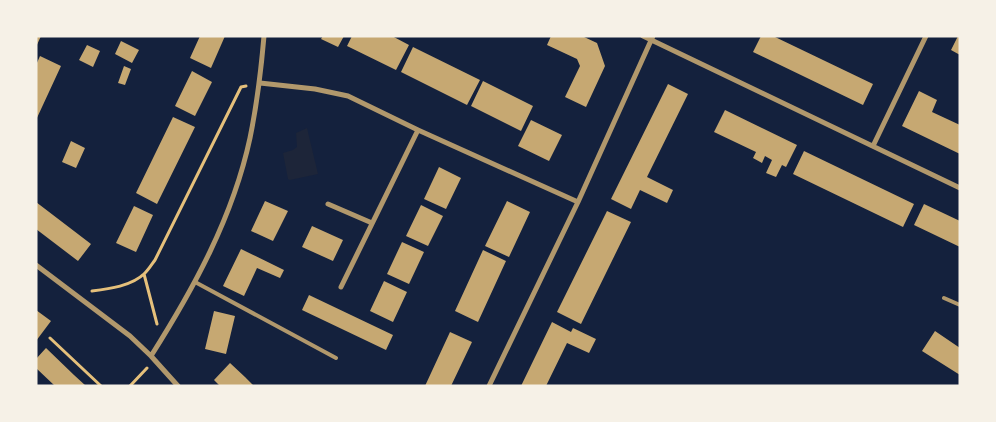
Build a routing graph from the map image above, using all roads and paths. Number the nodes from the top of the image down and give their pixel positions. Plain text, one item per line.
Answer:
1 (264, 36) edge
2 (644, 36) edge
3 (926, 36) edge
4 (652, 38) edge
5 (260, 83) junction
6 (418, 130) junction
7 (873, 146) junction
8 (960, 188) edge
9 (578, 202) junction
10 (328, 204) dead end
11 (372, 223) junction
12 (36, 265) edge
13 (144, 274) junction
14 (195, 282) junction
15 (341, 287) dead end
16 (74, 293) junction
17 (944, 298) dead end
18 (960, 306) edge
19 (164, 334) junction
20 (50, 338) dead end
21 (153, 358) junction
22 (336, 358) dead end
23 (101, 386) edge
24 (130, 386) edge
25 (178, 386) edge
26 (490, 386) edge

1 - 5 street
2 - 4 street
3 - 7 street
4 - 7 street
4 - 9 street
5 - 6 street
5 - 13 path
5 - 14 street
6 - 9 street
6 - 11 street
7 - 8 street
9 - 26 street
10 - 11 street
11 - 15 street
12 - 16 street
13 - 16 path
13 - 19 path
14 - 19 street
14 - 22 lane
16 - 21 street
17 - 18 lane
19 - 21 street
20 - 23 path
21 - 24 path
21 - 25 street

